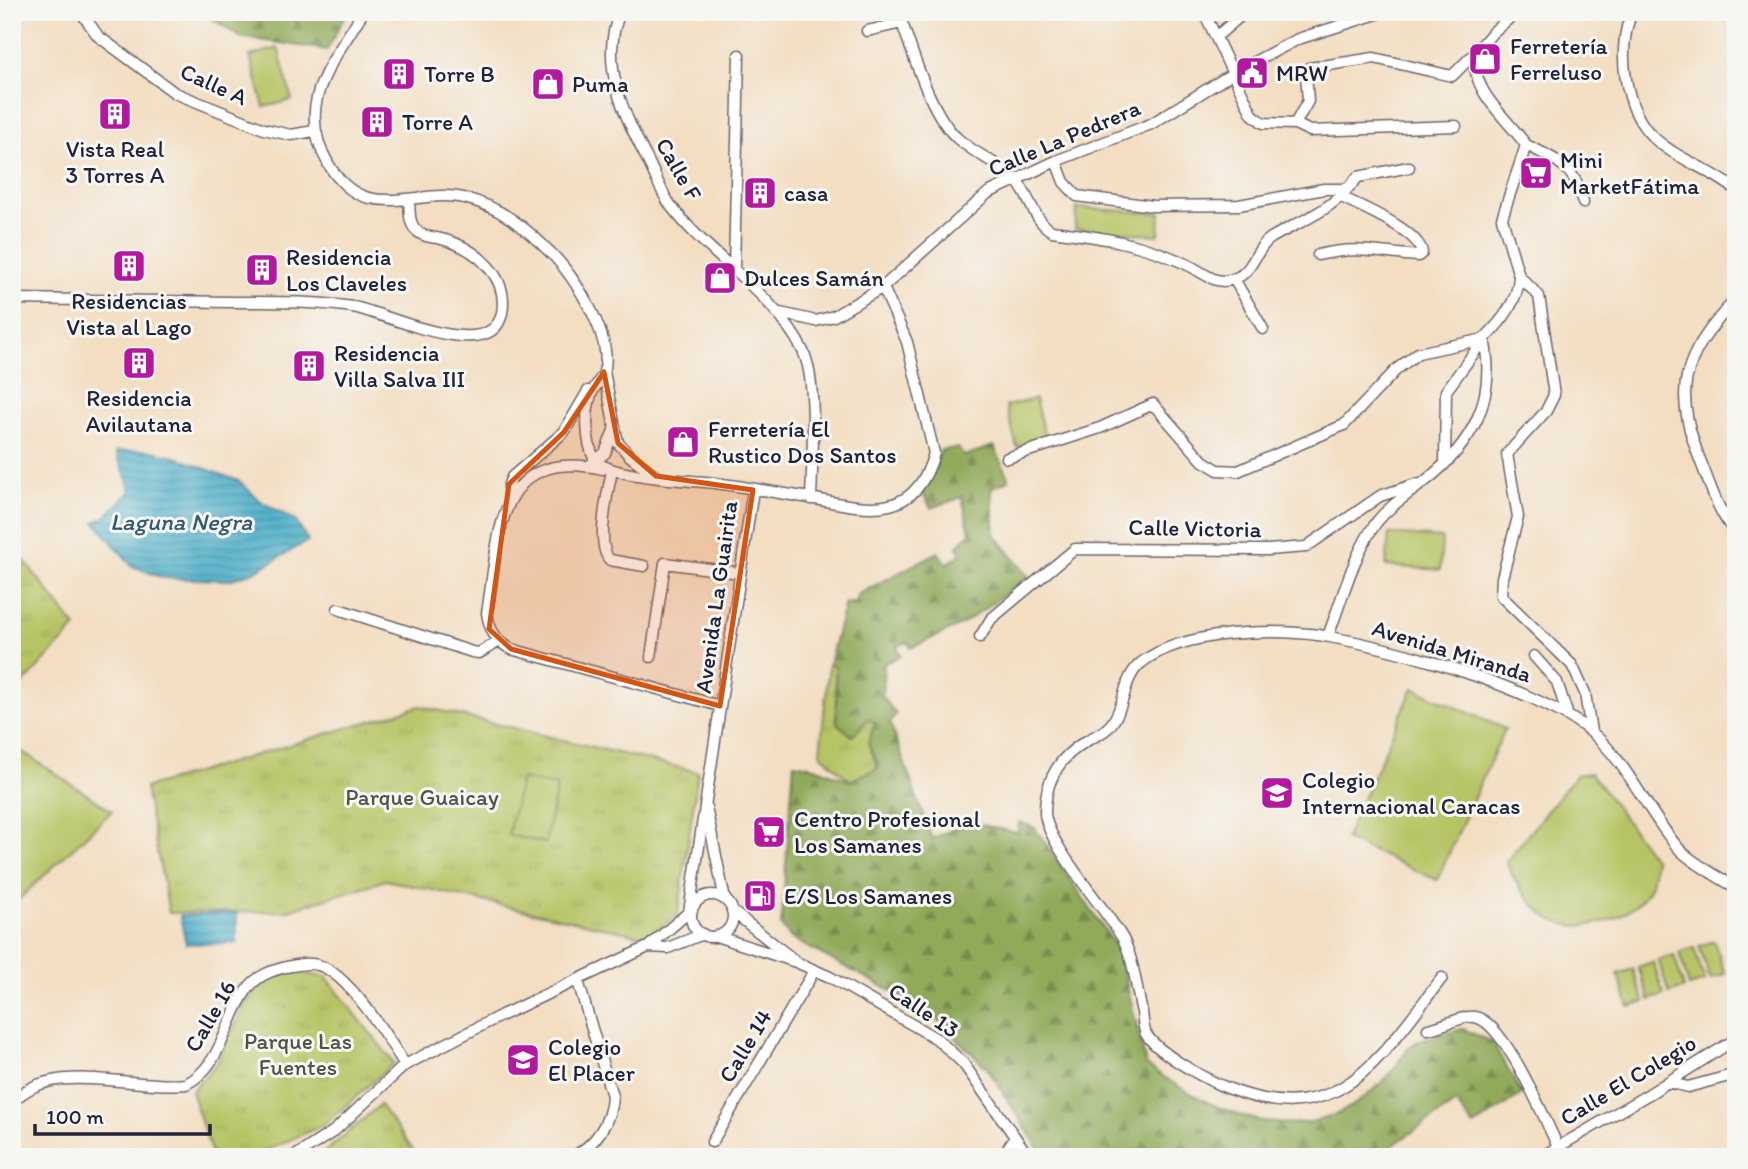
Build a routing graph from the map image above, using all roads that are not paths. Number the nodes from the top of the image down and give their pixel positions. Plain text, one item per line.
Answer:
1 (81, 12) edge
2 (363, 12) edge
3 (620, 12) edge
4 (1204, 12) edge
5 (1245, 12) edge
6 (1383, 12) edge
7 (1517, 12) edge
8 (1632, 12) edge
9 (1352, 17) edge
10 (867, 31) dead end
11 (1217, 36) junction
12 (1474, 54) junction
13 (739, 55) dead end
14 (1235, 72) junction
15 (1295, 124) junction
16 (1456, 126) dead end
17 (314, 131) junction
18 (1526, 145) junction
19 (1056, 161) junction
20 (1409, 167) dead end
21 (1015, 178) junction
22 (1736, 190) edge
23 (1344, 193) junction
24 (409, 200) junction
25 (1583, 203) dead end
26 (1318, 255) dead end
27 (734, 270) junction
28 (1519, 275) junction
29 (1234, 279) junction
30 (883, 287) junction
31 (12, 299) edge
32 (1736, 299) edge
33 (780, 313) junction
34 (1263, 329) dead end
35 (1484, 339) junction
36 (604, 372) junction
37 (614, 428) junction
38 (1007, 458) dead end
39 (1445, 463) junction
40 (591, 464) junction
41 (611, 470) junction
42 (656, 476) junction
43 (1426, 481) junction
44 (753, 490) junction
45 (811, 499) junction
46 (509, 503) junction
47 (1736, 533) edge
48 (644, 566) dead end
49 (740, 573) junction
50 (338, 609) dead end
51 (1328, 636) junction
52 (980, 637) dead end
53 (498, 642) junction
54 (1534, 656) dead end
55 (651, 657) dead end
56 (720, 706) junction
57 (1568, 716) junction
58 (1591, 732) junction
59 (706, 807) junction
60 (1736, 888) edge
61 (725, 900) junction
62 (732, 911) junction
63 (689, 912) junction
64 (703, 934) junction
65 (716, 936) junction
66 (648, 947) junction
67 (796, 962) junction
68 (814, 971) junction
69 (1443, 978) dead end
70 (578, 981) junction
71 (1428, 1029) dead end
72 (1736, 1039) edge
73 (405, 1065) junction
74 (1736, 1074) edge
75 (1667, 1082) junction
76 (12, 1103) edge
77 (1015, 1137) junction
78 (712, 1142) dead end
79 (1558, 1147) junction
80 (294, 1157) edge
81 (573, 1157) edge
82 (1009, 1157) edge
83 (1029, 1157) edge
84 (1541, 1157) edge

1 - 17 street, Calle A
2 - 17 street
3 - 27 street, Calle F
4 - 11 street
5 - 11 street
6 - 9 street, Calle La Pedrera
7 - 12 street
8 - 22 street
9 - 14 street, Calle La Pedrera
10 - 21 street
11 - 14 street
12 - 15 street
12 - 18 street
13 - 27 street
14 - 15 street
14 - 19 street, Calle La Pedrera
15 - 16 street
17 - 24 street
18 - 25 street
18 - 28 street
19 - 21 street, Calle La Pedrera
19 - 23 street
20 - 23 street
21 - 29 street
21 - 30 street, Calle La Pedrera
23 - 26 street
23 - 29 street
24 - 31 street
24 - 36 street
27 - 33 street, Calle F
28 - 35 street
28 - 58 street
29 - 34 street
30 - 33 street, Calle La Pedrera
30 - 45 street
32 - 47 street
33 - 45 street
35 - 38 street
35 - 39 street
35 - 39 street
36 - 37 street
36 - 40 street
36 - 46 street
37 - 40 street
37 - 42 street
39 - 43 street
40 - 41 street, Avenida La Guairita
40 - 46 street
41 - 42 street, Avenida La Guairita
41 - 48 street
42 - 44 street, Avenida La Guairita
43 - 51 street
43 - 52 street, Calle Victoria
44 - 45 street
44 - 49 street, Avenida La Guairita
46 - 53 street
49 - 55 street
49 - 56 street, Avenida La Guairita
50 - 53 street
51 - 57 street, Avenida Miranda
51 - 69 street, Avenida Miranda
53 - 56 street
54 - 57 street
56 - 59 street, Avenida La Guairita
57 - 58 street, Avenida Miranda
58 - 60 street, Avenida Miranda
59 - 61 street, Avenida La Guairita
59 - 63 street, Avenida La Guairita
61 - 62 street, Avenida La Guairita
61 - 63 street
62 - 65 street
62 - 67 street, Calle 13
63 - 64 street
63 - 66 street
64 - 65 street
64 - 66 street
65 - 67 street, Calle 13
66 - 70 street
67 - 68 street, Calle 13
68 - 77 street, Calle 13
68 - 78 street, Calle 14
70 - 73 street
70 - 81 street
71 - 79 street
72 - 75 street, Calle El Colegio
73 - 76 street, Calle 16
73 - 80 street
74 - 75 street
75 - 79 street, Calle El Colegio
77 - 82 street
77 - 83 street, Calle 13
79 - 84 street, Calle El Colegio

